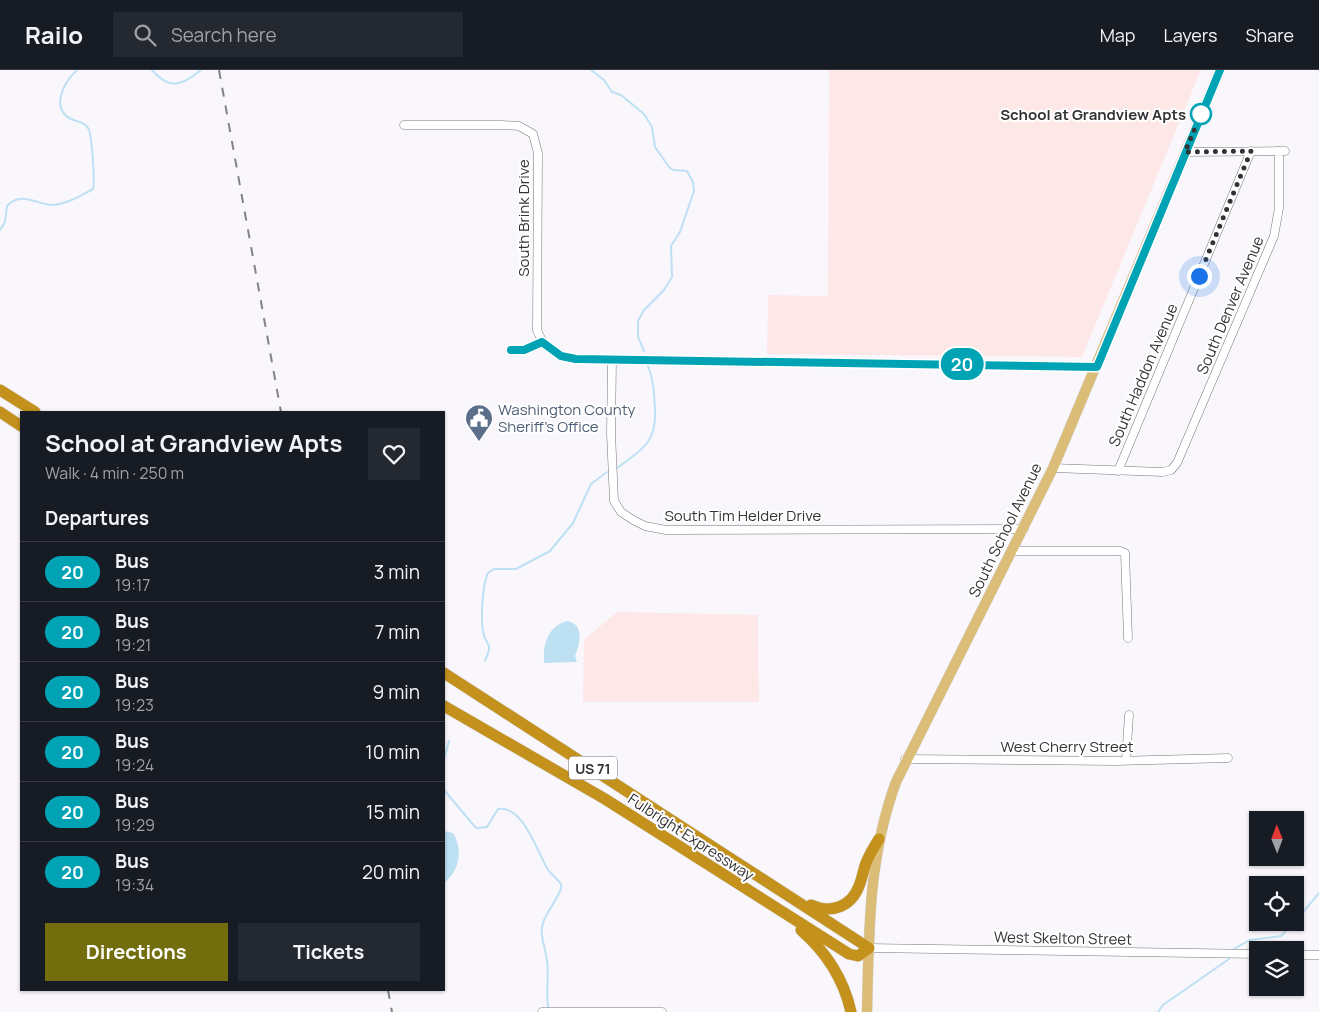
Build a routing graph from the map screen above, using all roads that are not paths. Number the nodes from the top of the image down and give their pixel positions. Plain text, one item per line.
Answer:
1 (1220, 70) edge
2 (404, 125) dead end
3 (1251, 151) junction
4 (1185, 152) junction
5 (612, 359) junction
6 (1097, 367) junction
7 (0, 390) edge
8 (33, 411) edge
9 (0, 412) edge
10 (20, 425) edge
11 (1053, 468) junction
12 (1118, 471) junction
13 (1024, 529) junction
14 (1013, 551) junction
15 (1128, 638) dead end
16 (445, 674) edge
17 (445, 707) edge
18 (1129, 714) dead end
19 (1228, 758) dead end
20 (905, 759) junction
21 (1126, 760) junction
22 (879, 839) junction
23 (742, 864) junction
24 (775, 908) junction
25 (869, 948) junction
26 (1249, 954) edge
27 (1304, 955) edge
28 (1319, 955) edge
29 (542, 1012) edge
30 (662, 1012) edge
31 (851, 1012) edge
32 (867, 1012) edge

1 - 4 main road, South School Avenue
2 - 5 street, South Brink Drive
3 - 4 street
3 - 12 street, South Haddon Avenue
3 - 12 street, South Denver Avenue
4 - 6 main road, South School Avenue
5 - 6 street
5 - 13 street, South Tim Helder Drive
6 - 11 main road, South School Avenue
7 - 8 highway
9 - 10 highway
11 - 12 street
11 - 13 main road, South School Avenue
13 - 14 main road, South School Avenue
14 - 15 street
14 - 20 main road, South School Avenue
16 - 23 highway, Fulbright Expressway / US 71
17 - 24 highway, Fulbright Expressway / US 71
18 - 21 street
19 - 21 street, West Cherry Street
20 - 21 street, West Cherry Street
20 - 22 main road, South School Avenue
22 - 23 highway
22 - 25 main road, South School Avenue
23 - 25 highway, US 71
24 - 25 highway, Fulbright Expressway
24 - 31 highway
25 - 26 street, West Skelton Street
25 - 32 main road, South School Avenue
27 - 28 street
29 - 30 street

